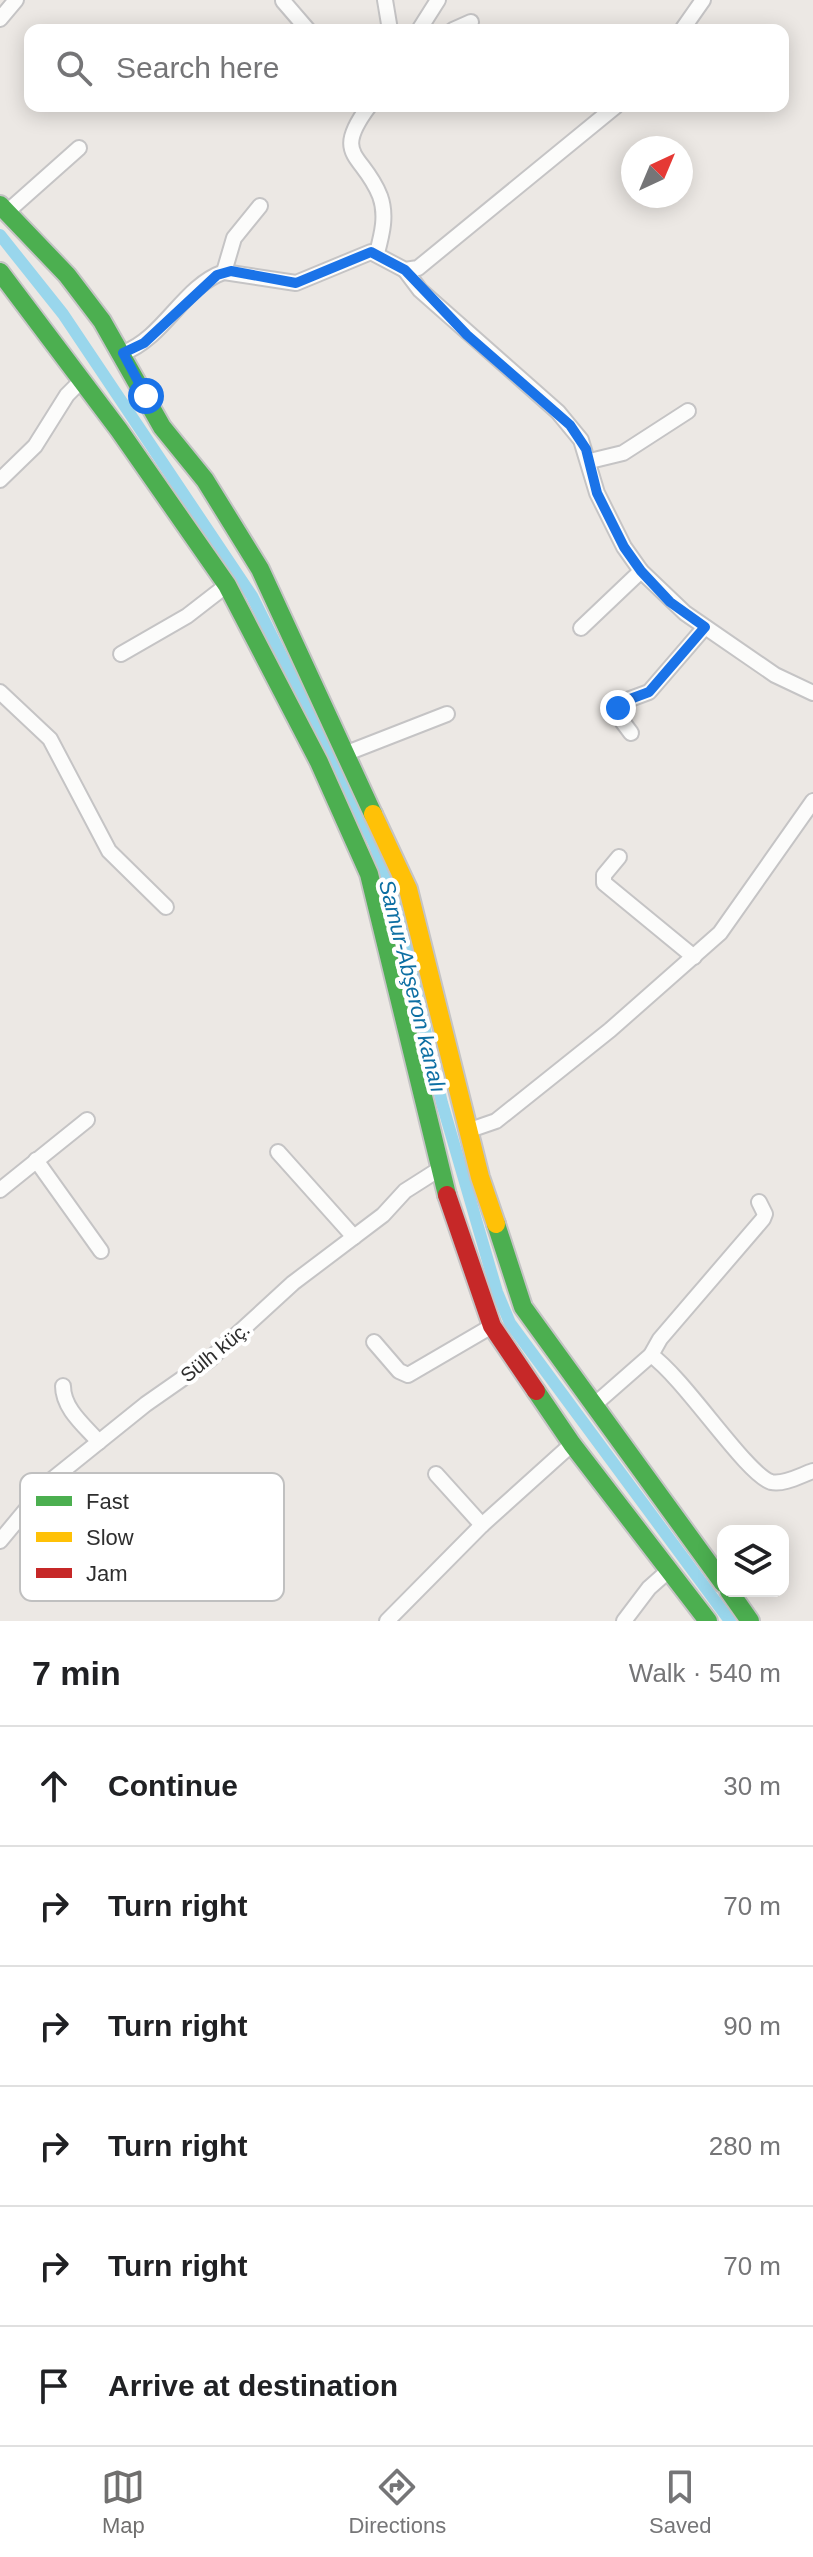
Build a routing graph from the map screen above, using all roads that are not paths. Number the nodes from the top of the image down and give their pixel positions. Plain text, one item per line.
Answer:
1 (16, 0) edge
2 (385, 0) edge
3 (438, 0) edge
4 (703, 0) edge
5 (283, 1) edge
6 (0, 19) edge
7 (471, 22) dead end
8 (303, 24) edge
9 (389, 24) edge
10 (423, 24) edge
11 (466, 24) edge
12 (686, 24) edge
13 (364, 112) edge
14 (609, 112) edge
15 (79, 148) dead end
16 (260, 206) dead end
17 (3, 208) edge
18 (377, 253) junction
19 (405, 270) junction
20 (0, 272) edge
21 (224, 272) junction
22 (123, 353) junction
23 (82, 380) junction
24 (688, 411) dead end
25 (590, 461) junction
26 (0, 480) edge
27 (641, 571) junction
28 (227, 585) junction
29 (705, 627) junction
30 (581, 628) dead end
31 (121, 654) dead end
32 (0, 692) edge
33 (813, 693) edge
34 (447, 714) dead end
35 (631, 733) dead end
36 (347, 753) junction
37 (813, 801) edge
38 (619, 857) dead end
39 (166, 907) dead end
40 (694, 957) junction
41 (87, 1120) dead end
42 (467, 1131) junction
43 (278, 1152) dead end
44 (36, 1160) junction
45 (438, 1170) junction
46 (0, 1190) edge
47 (759, 1202) dead end
48 (354, 1237) junction
49 (101, 1251) dead end
50 (492, 1326) junction
51 (374, 1342) dead end
52 (651, 1355) junction
53 (63, 1386) dead end
54 (594, 1405) junction
55 (99, 1442) junction
56 (572, 1444) junction
57 (813, 1471) edge
58 (60, 1473) edge
59 (436, 1474) dead end
60 (20, 1517) edge
61 (482, 1525) junction
62 (0, 1541) edge
63 (667, 1572) junction
64 (717, 1575) edge
65 (733, 1597) edge
66 (387, 1621) edge
67 (624, 1621) edge
68 (708, 1621) edge
69 (750, 1621) edge

1 - 6 street
2 - 9 street
3 - 10 street
4 - 12 street
5 - 8 street
7 - 11 street
13 - 18 street
14 - 19 street
15 - 17 street
16 - 21 street
17 - 22 street
18 - 19 street
18 - 21 street
19 - 25 street
20 - 23 street
21 - 22 street
22 - 36 street
23 - 26 street
23 - 28 street
24 - 25 street
25 - 27 street
27 - 29 street
27 - 30 street
28 - 31 street
28 - 45 street
29 - 33 street
29 - 35 street
32 - 39 street
34 - 36 street
36 - 42 street
37 - 40 street
38 - 40 street
40 - 42 street
41 - 44 street
42 - 54 street
43 - 48 street
44 - 46 street
44 - 49 street
45 - 48 street, Sülh küç.
45 - 50 street
47 - 52 street
48 - 55 street, Sülh küç.
50 - 51 street
50 - 56 street
52 - 54 street
52 - 57 street
53 - 55 street
54 - 64 street
55 - 58 street, Sülh küç.
56 - 61 street
56 - 63 street
59 - 61 street
60 - 62 street, Sülh küç.
61 - 66 street
63 - 67 street
63 - 68 street
65 - 69 street

